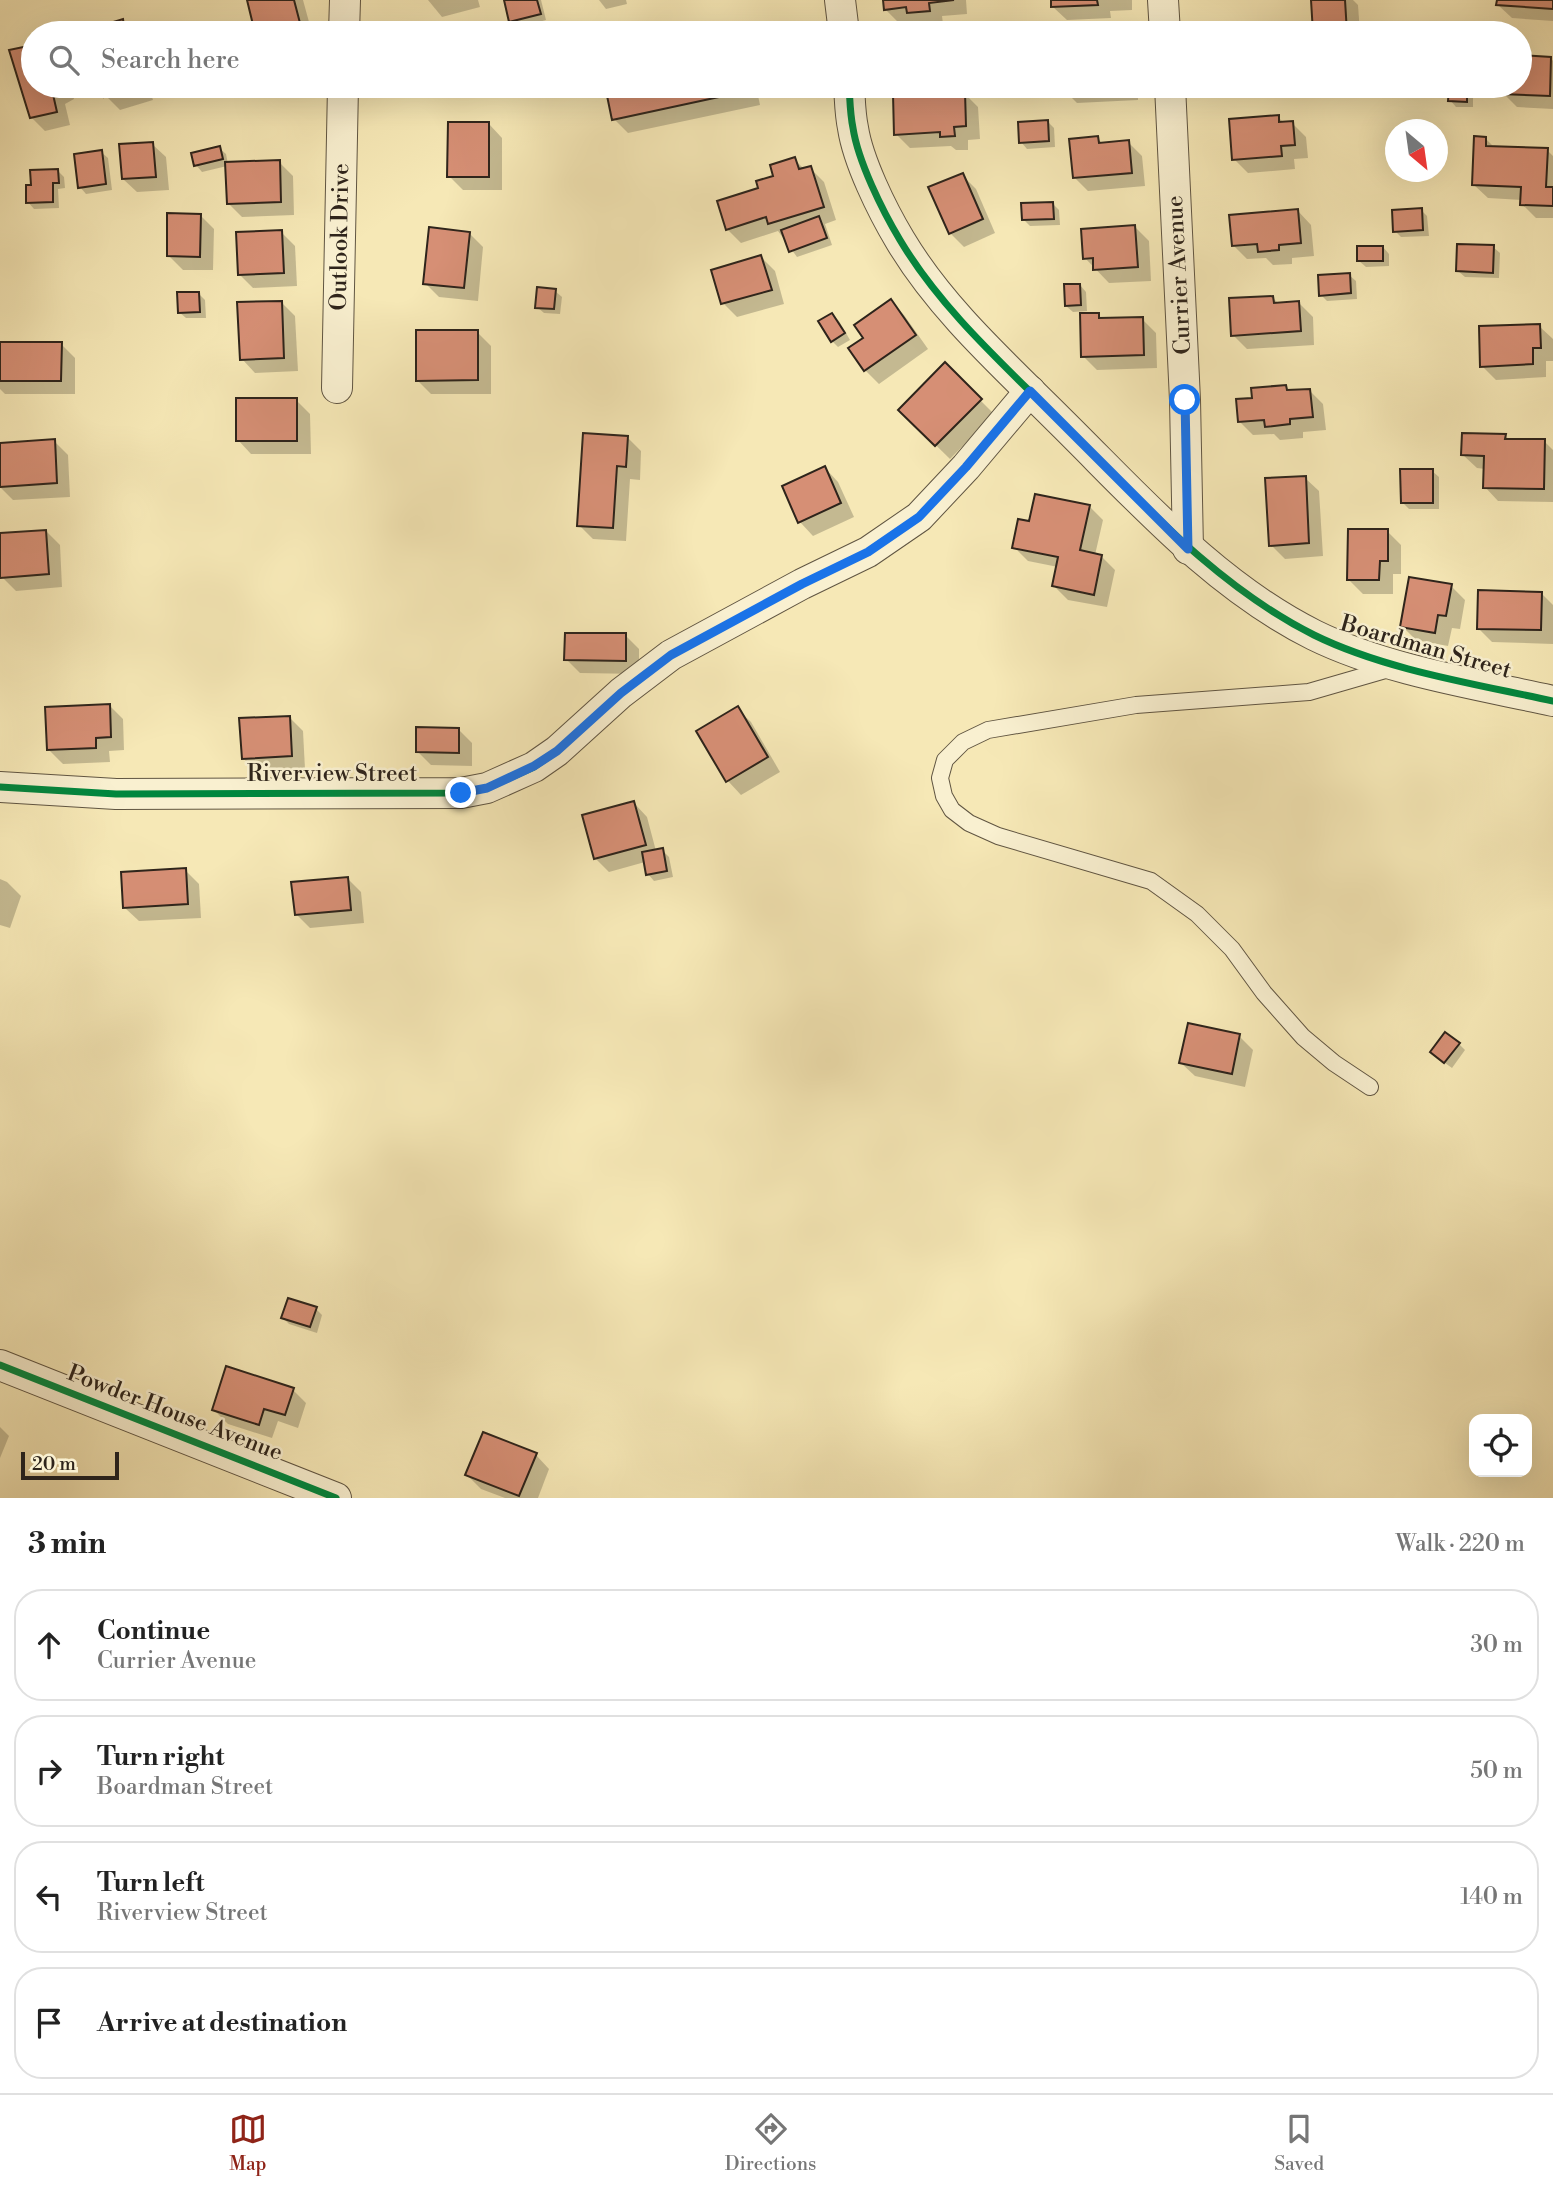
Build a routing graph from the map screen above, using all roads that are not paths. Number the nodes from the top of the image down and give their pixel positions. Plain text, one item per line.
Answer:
1 (345, 0) edge
2 (840, 0) edge
3 (1163, 0) edge
4 (344, 21) edge
5 (843, 21) edge
6 (1165, 21) edge
7 (343, 98) edge
8 (850, 98) edge
9 (1171, 98) edge
10 (337, 388) dead end
11 (1030, 391) junction
12 (1188, 549) junction
13 (1401, 665) junction
14 (1553, 701) edge
15 (0, 787) edge
16 (1370, 1087) dead end
17 (0, 1365) edge
18 (336, 1498) edge

1 - 4 street
2 - 5 street
3 - 6 street
7 - 10 street, Outlook Drive
8 - 11 street, Boardman Street
9 - 12 street, Currier Avenue
11 - 12 street, Boardman Street
11 - 15 street, Riverview Street
12 - 13 street, Boardman Street
13 - 14 street, Boardman Street
13 - 16 lane
17 - 18 street, Powder House Avenue

